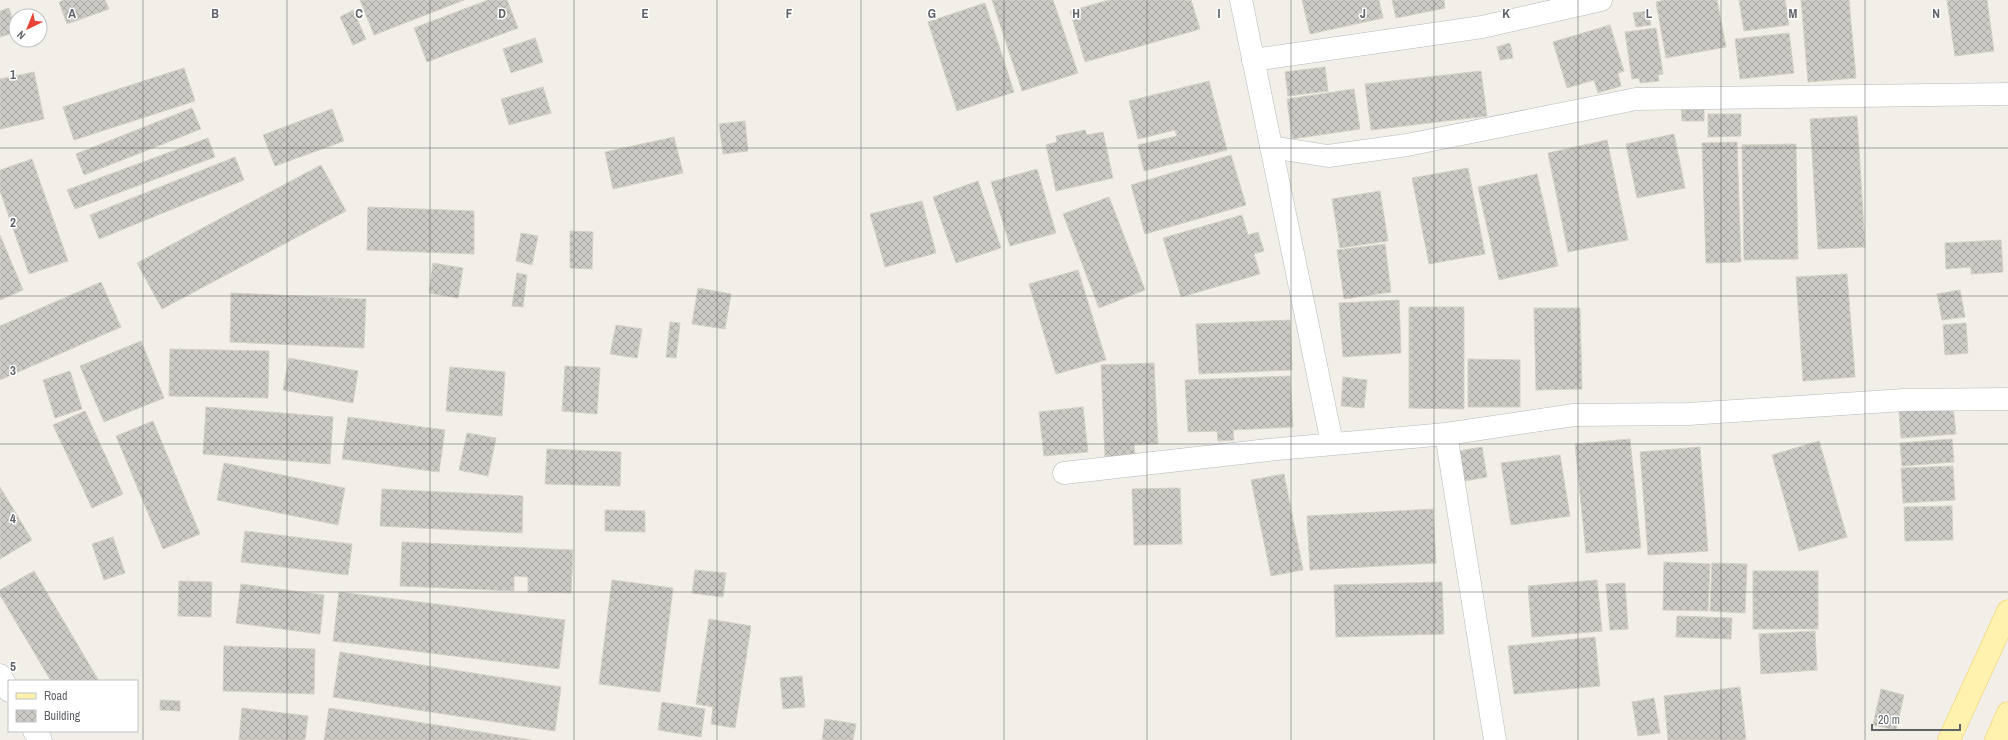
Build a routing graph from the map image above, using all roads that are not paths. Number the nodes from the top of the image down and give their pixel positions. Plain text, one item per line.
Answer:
1 (1241, 0) edge
2 (1601, 0) edge
3 (1253, 60) junction
4 (2008, 94) edge
5 (1271, 147) junction
6 (2008, 399) edge
7 (1446, 434) junction
8 (1332, 443) junction
9 (1064, 474) dead end
10 (2008, 611) edge
11 (0, 675) edge
12 (8, 689) edge
13 (2008, 713) edge
14 (35, 732) edge
15 (41, 740) edge
16 (1495, 740) edge
17 (1949, 740) edge
18 (1996, 740) edge

1 - 3 street
2 - 3 street
3 - 5 street
4 - 5 street
5 - 8 street
6 - 7 street
7 - 8 street
7 - 16 street
8 - 9 street
10 - 17 main road
11 - 12 street
13 - 18 main road
14 - 15 street

